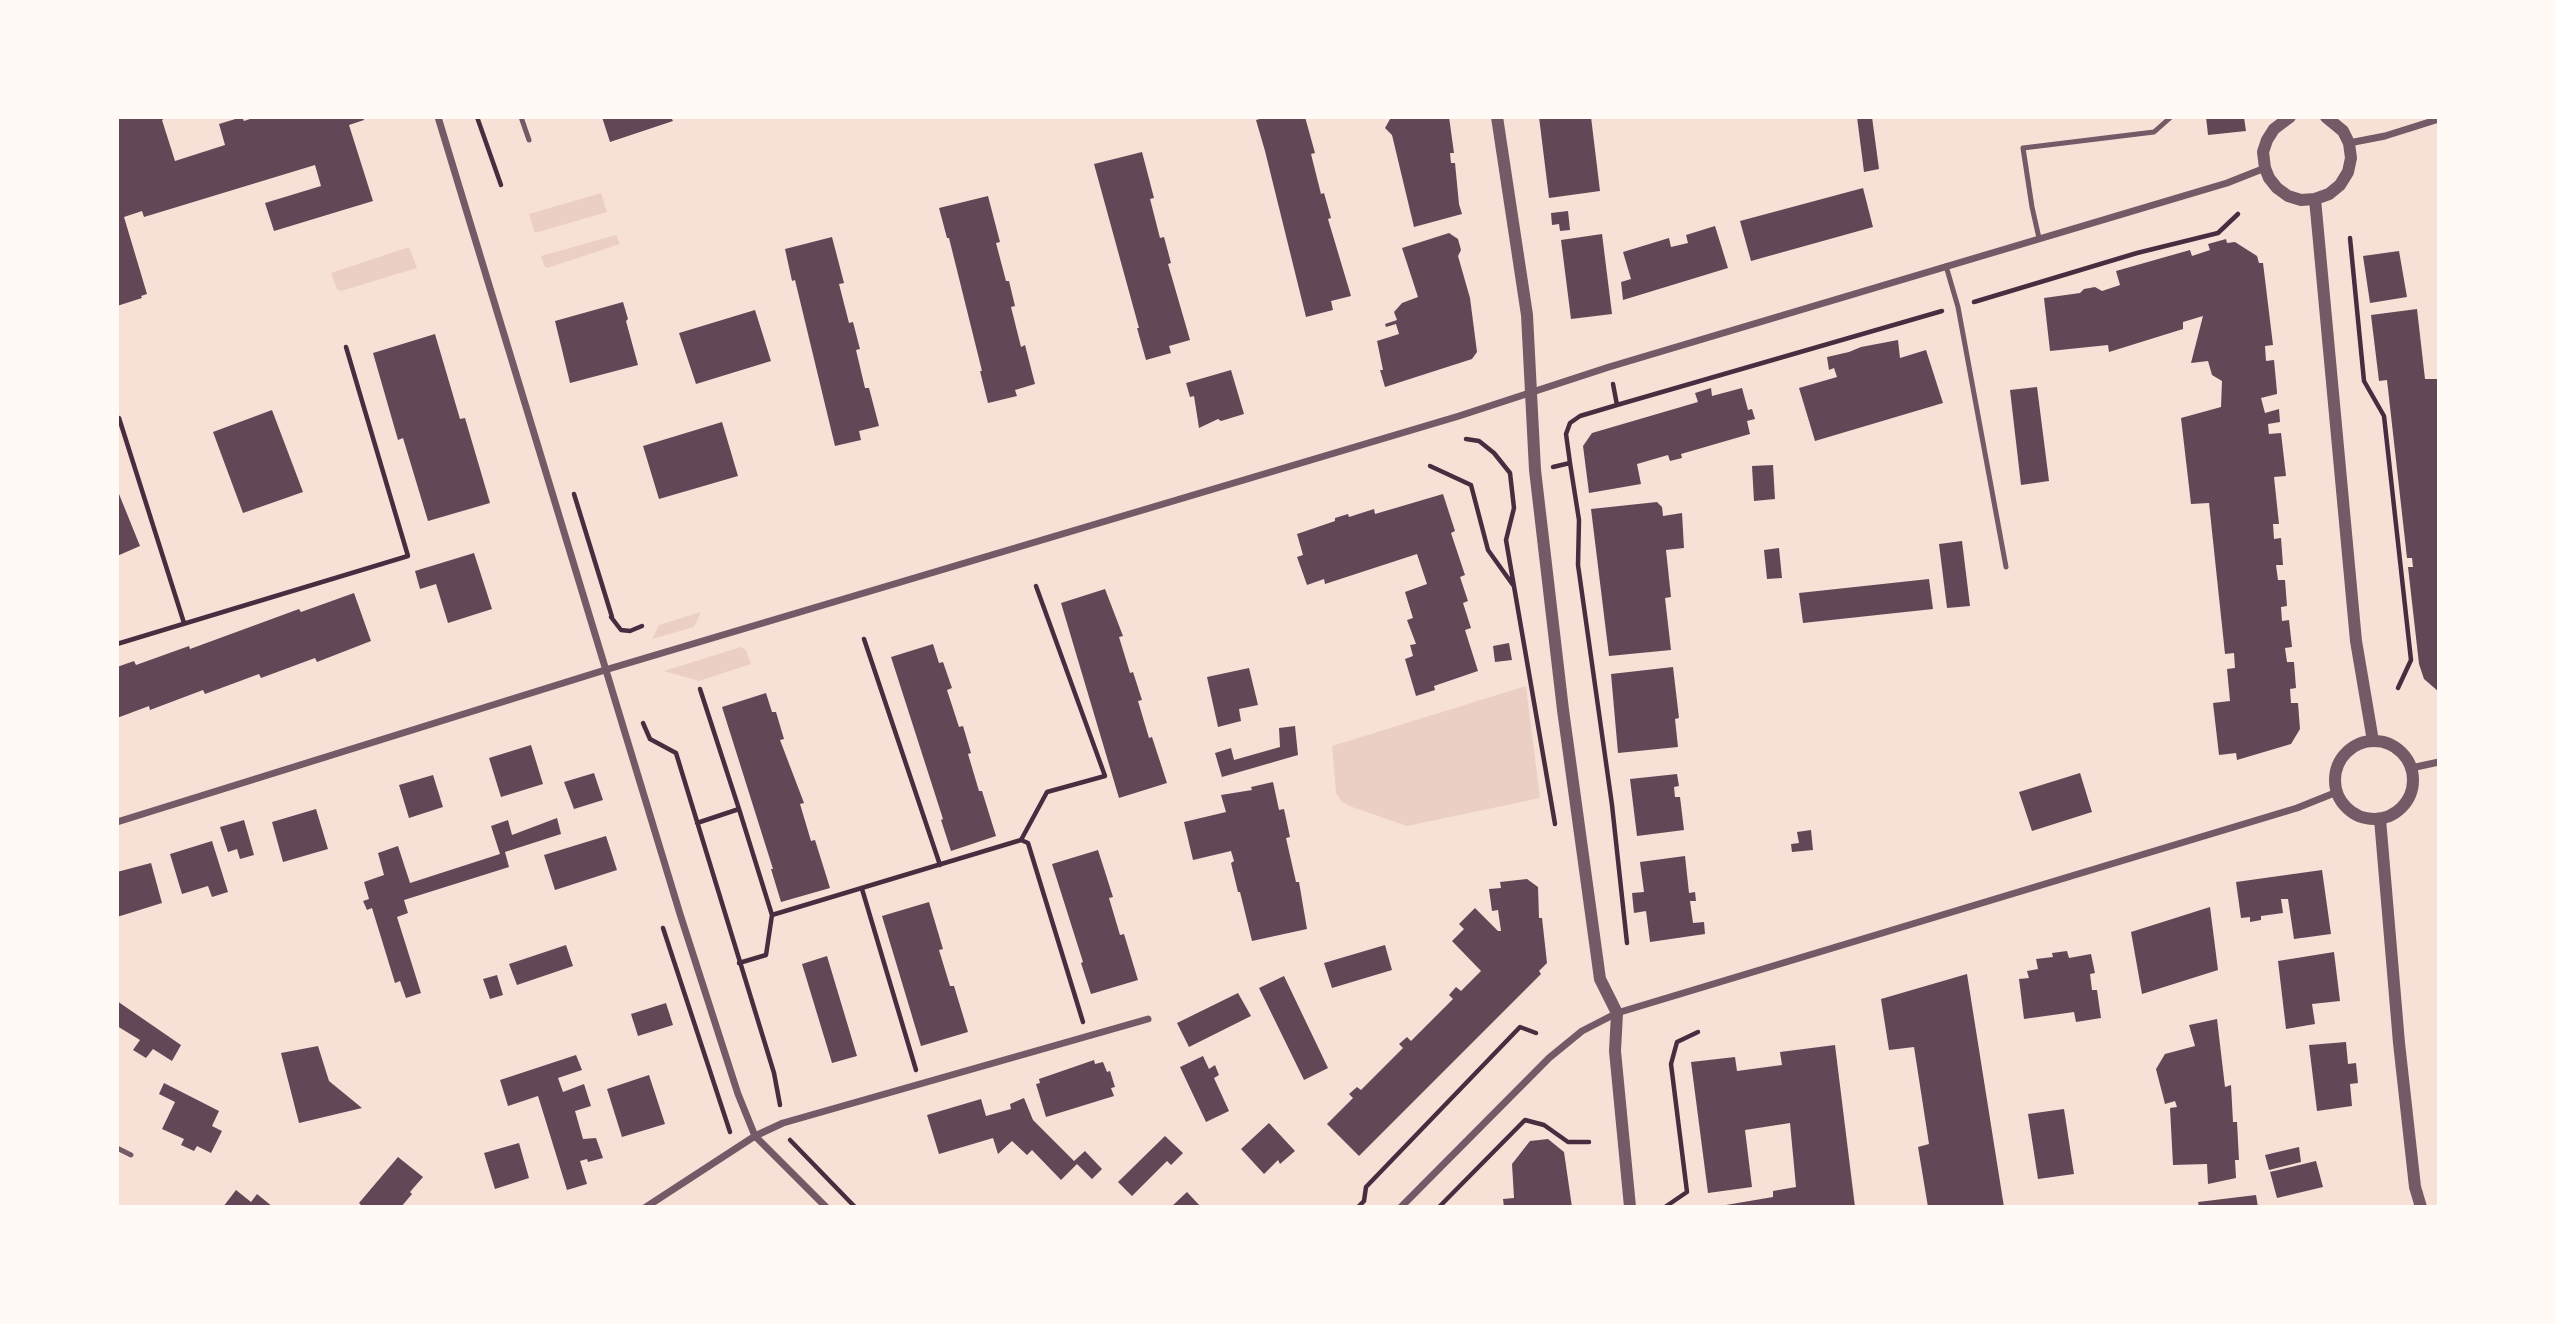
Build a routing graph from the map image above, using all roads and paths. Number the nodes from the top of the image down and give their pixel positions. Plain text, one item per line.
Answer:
1 (438, 117) edge
2 (477, 117) edge
3 (522, 117) edge
4 (1497, 117) edge
5 (2171, 117) edge
6 (2290, 117) edge
7 (2326, 117) edge
8 (2439, 119) edge
9 (529, 140) dead end
10 (2349, 143) junction
11 (2265, 168) junction
12 (501, 185) dead end
13 (2315, 199) junction
14 (2238, 214) dead end
15 (2039, 238) junction
16 (2350, 238) dead end
17 (1946, 266) junction
18 (1958, 307) junction
19 (346, 347) dead end
20 (1609, 368) junction
21 (1533, 391) junction
22 (1617, 405) junction
23 (119, 418) dead end
24 (1466, 439) dead end
25 (1570, 463) junction
26 (1430, 466) dead end
27 (1535, 470) junction
28 (1510, 473) junction
29 (2006, 567) dead end
30 (1036, 586) dead end
31 (1514, 586) junction
32 (184, 623) junction
33 (864, 639) dead end
34 (117, 644) edge
35 (605, 670) junction
36 (2398, 688) dead end
37 (700, 689) dead end
38 (642, 719) dead end
39 (2374, 741) junction
40 (2439, 762) edge
41 (2411, 768) junction
42 (2337, 792) junction
43 (739, 809) junction
44 (2380, 819) junction
45 (117, 822) edge
46 (697, 823) junction
47 (1557, 832) dead end
48 (1021, 840) junction
49 (940, 865) junction
50 (862, 889) junction
51 (772, 915) junction
52 (1627, 943) dead end
53 (739, 963) junction
54 (1617, 1013) junction
55 (1147, 1018) dead end
56 (1698, 1032) dead end
57 (1536, 1033) dead end
58 (1087, 1036) junction
59 (920, 1083) junction
60 (783, 1123) junction
61 (755, 1136) junction
62 (1589, 1142) dead end
63 (117, 1148) edge
64 (131, 1155) dead end
65 (646, 1207) edge
66 (826, 1207) edge
67 (855, 1207) edge
68 (1358, 1207) edge
69 (1401, 1207) edge
70 (1439, 1207) edge
71 (1630, 1207) edge
72 (1665, 1207) edge
73 (2421, 1207) edge

1 - 35 street
2 - 12 path
3 - 9 lane
4 - 21 street
5 - 15 lane
6 - 11 street
7 - 10 street
8 - 10 street
10 - 13 street
11 - 13 street
11 - 15 street
13 - 39 street
14 - 18 path
15 - 17 street
16 - 36 path
17 - 18 lane
17 - 20 street
18 - 22 path
18 - 29 lane
19 - 32 path
20 - 21 street
20 - 22 path
21 - 27 street
21 - 35 street
22 - 25 path
23 - 32 path
24 - 28 path
25 - 27 path
25 - 52 path
26 - 31 path
27 - 28 path
27 - 54 street
28 - 31 path
30 - 48 path
31 - 47 path
32 - 34 path
33 - 49 path
35 - 45 street
35 - 61 street
37 - 43 path
38 - 46 path
39 - 41 street
39 - 42 street
40 - 41 street
41 - 44 street
42 - 44 street
42 - 54 street
43 - 46 path
43 - 51 path
44 - 73 street
46 - 53 path
48 - 49 path
48 - 58 path
49 - 50 path
50 - 51 path
50 - 59 path
51 - 53 path
53 - 60 path
54 - 69 street
54 - 71 street
55 - 58 street
56 - 72 path
57 - 68 path
58 - 59 street
59 - 60 street
60 - 61 street
60 - 67 path
61 - 65 street
61 - 66 street
62 - 70 path
63 - 64 lane

